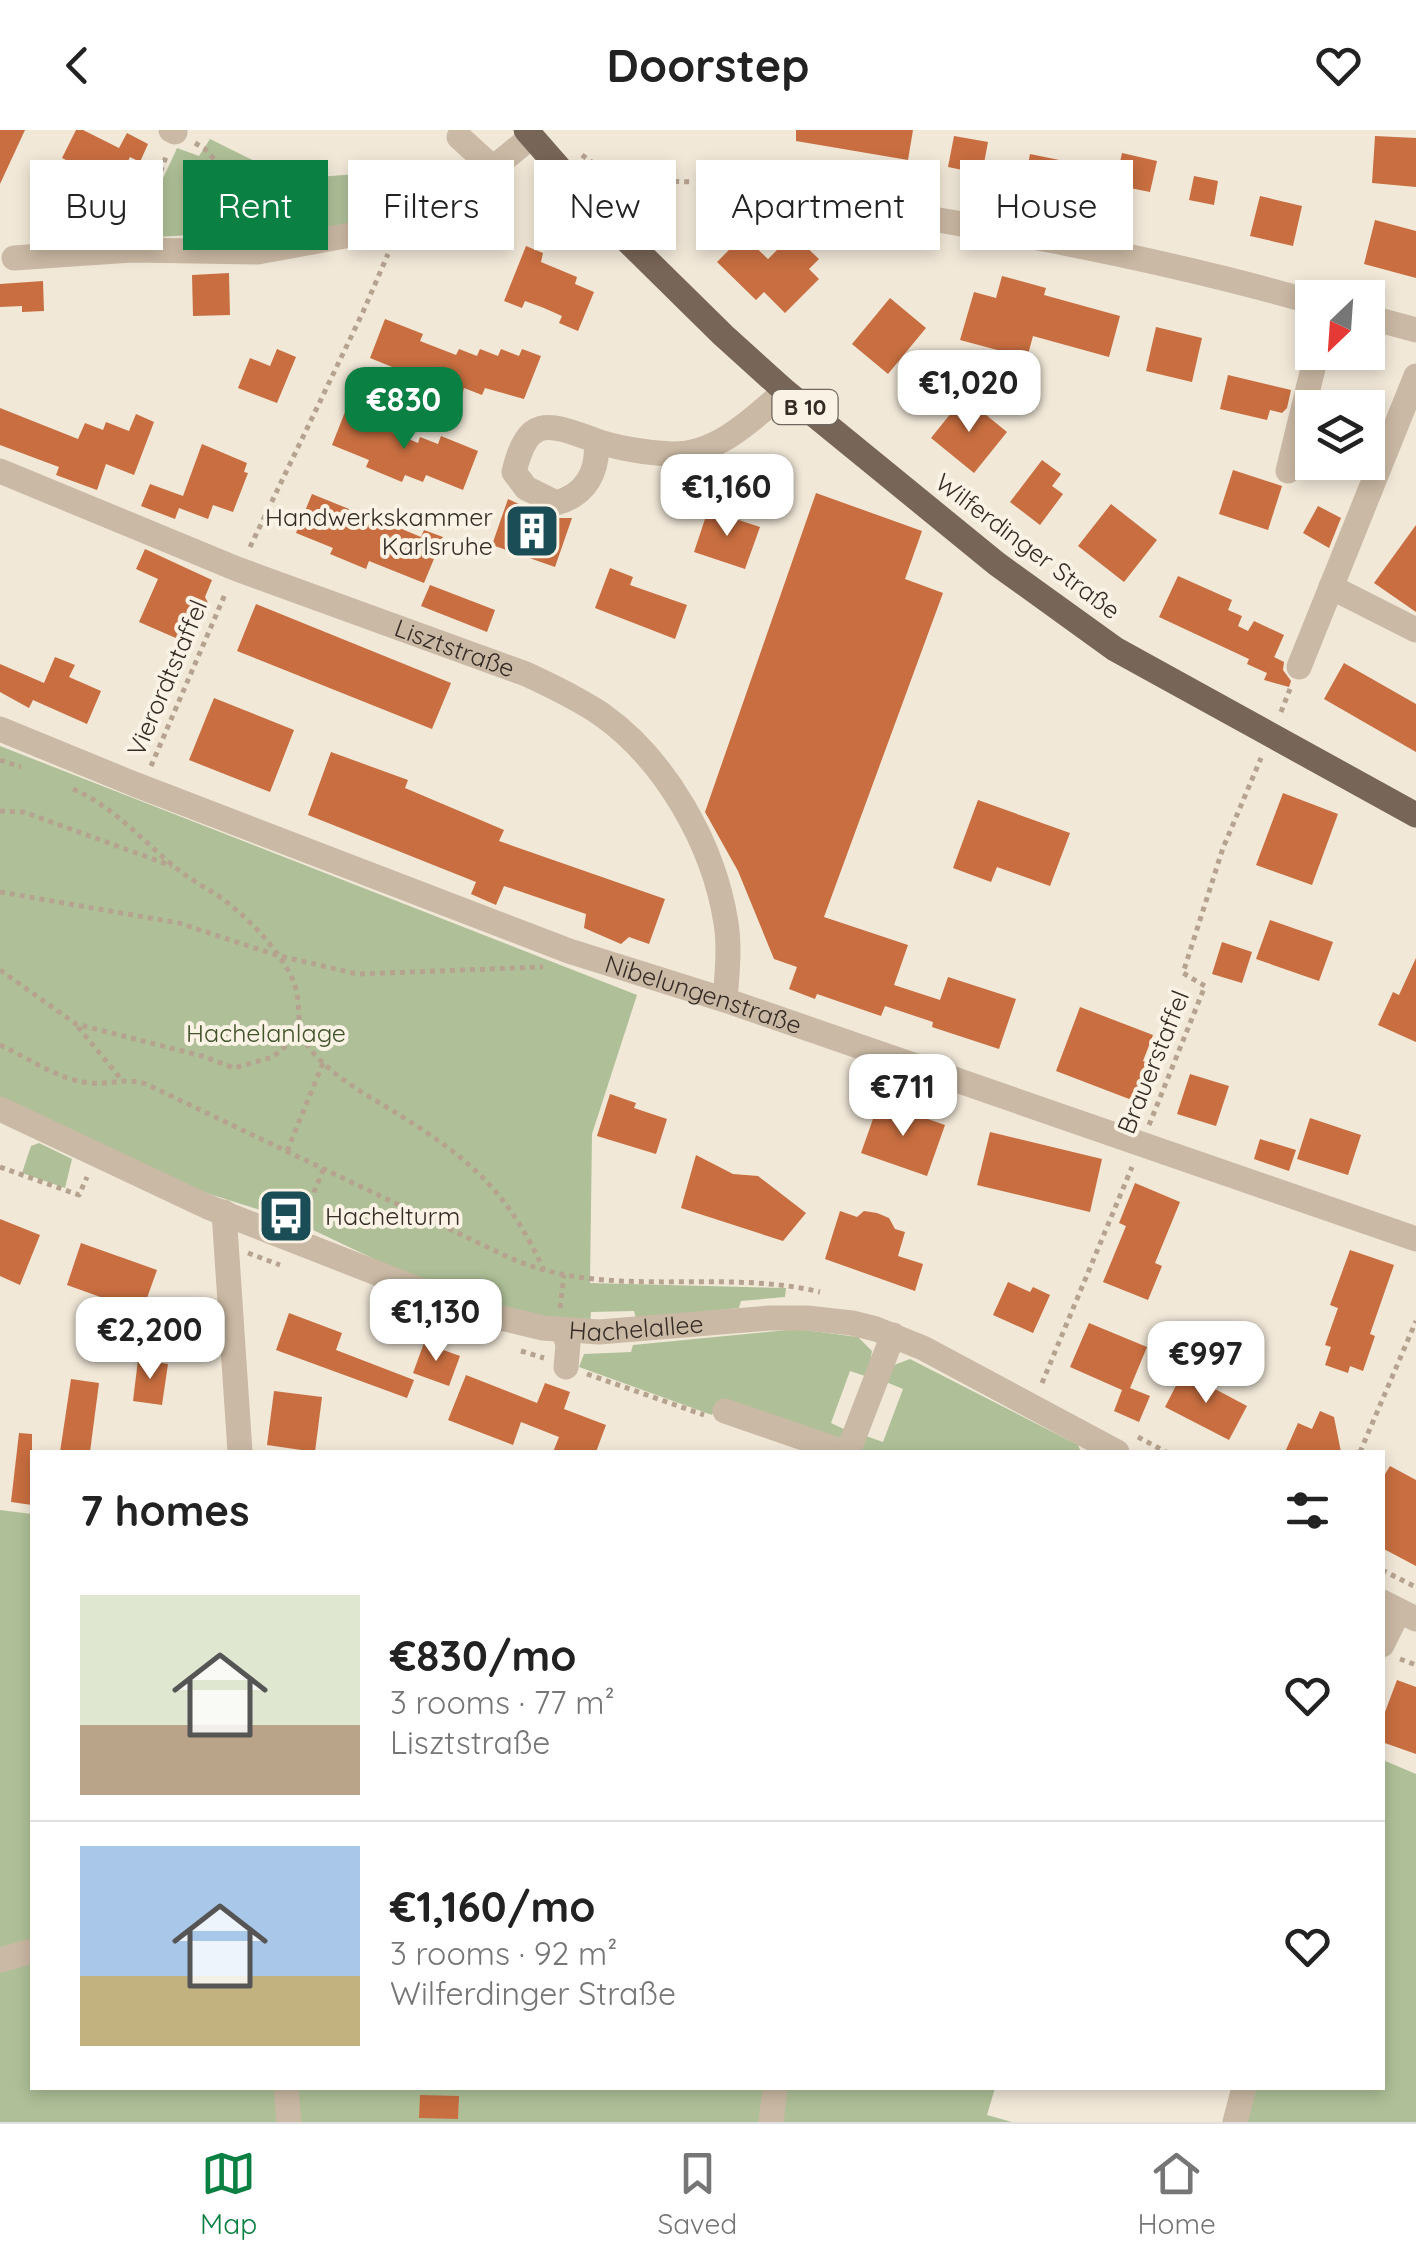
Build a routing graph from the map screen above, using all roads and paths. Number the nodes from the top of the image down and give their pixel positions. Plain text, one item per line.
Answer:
1 (173, 131) edge
2 (459, 132) edge
3 (528, 134) edge
4 (163, 160) edge
5 (485, 160) edge
6 (500, 160) edge
7 (940, 220) edge
8 (348, 238) edge
9 (330, 242) junction
10 (132, 250) joint
11 (389, 250) edge
12 (14, 258) dead end
13 (1295, 297) edge
14 (1385, 322) edge
15 (1416, 330) edge
16 (1313, 370) edge
17 (1416, 376) edge
18 (785, 390) junction
19 (596, 441) dead end
20 (0, 471) edge
21 (1288, 471) dead end
22 (233, 578) junction
23 (1331, 587) junction
24 (1416, 630) edge
25 (1299, 667) joint
26 (0, 729) edge
27 (1272, 737) junction
28 (0, 760) edge
29 (28, 770) dead end
30 (142, 787) junction
31 (70, 788) dead end
32 (0, 811) edge
33 (1416, 815) edge
34 (175, 867) junction
35 (0, 892) edge
36 (569, 951) junction
37 (276, 955) junction
38 (0, 970) edge
39 (725, 1000) junction
40 (76, 1024) junction
41 (300, 1034) junction
42 (0, 1045) edge
43 (323, 1064) junction
44 (122, 1079) junction
45 (0, 1109) edge
46 (1141, 1146) junction
47 (287, 1151) junction
48 (324, 1168) junction
49 (224, 1212) junction
50 (294, 1239) junction
51 (1416, 1240) edge
52 (544, 1270) junction
53 (832, 1295) dead end
54 (1416, 1322) edge
55 (564, 1330) junction
56 (893, 1335) junction
57 (566, 1366) dead end
58 (1042, 1385) junction
59 (1048, 1402) junction
60 (725, 1411) dead end
61 (1113, 1446) edge
62 (240, 1450) edge
63 (840, 1450) edge
64 (847, 1450) edge
65 (1148, 1450) edge
66 (1361, 1450) edge
67 (1385, 1572) edge
68 (1416, 1587) edge
69 (1399, 1610) edge
70 (1385, 1639) edge
71 (30, 1952) edge
72 (0, 1960) edge
73 (286, 2090) edge
74 (775, 2090) edge
75 (1243, 2090) edge
76 (289, 2122) edge
77 (771, 2122) edge
78 (1234, 2122) edge

1 - 4 path
1 - 9 path
2 - 5 street
3 - 6 street
3 - 18 main road, Wilferdinger Straße / B 10
7 - 13 street
8 - 9 street
9 - 10 street
10 - 12 street
11 - 22 path, Vierordtstaffel
14 - 15 street
16 - 21 street
17 - 23 street
18 - 19 street
18 - 27 main road, Wilferdinger Straße / B 10
20 - 22 street, Lisztstraße
22 - 30 path, Vierordtstaffel
22 - 39 street, Lisztstraße
23 - 24 street
23 - 25 street
25 - 27 path
26 - 30 street, Nibelungenstraße
27 - 33 main road, Wilferdinger Straße / B 10
27 - 46 path, Brauerstaffel
28 - 29 path
30 - 36 street, Nibelungenstraße
31 - 34 path
32 - 34 path
34 - 37 path
35 - 37 path
36 - 37 path
36 - 39 street, Nibelungenstraße
37 - 41 path
38 - 40 path
39 - 46 street, Nibelungenstraße
40 - 41 path
40 - 44 path
41 - 43 path
42 - 44 path
43 - 47 path
43 - 52 path
44 - 47 path
45 - 49 street, Hachelallee
46 - 51 street, Nibelungenstraße
46 - 58 path, Brauerstaffel
47 - 48 path
48 - 50 path
48 - 52 path
49 - 50 street, Hachelallee
49 - 62 street
50 - 55 street, Hachelallee
52 - 53 path
54 - 66 path
55 - 56 street, Hachelallee
55 - 57 street
56 - 59 street, Hachelallee
56 - 64 street
58 - 59 path, Brauerstaffel
58 - 59 path
59 - 61 street, Hachelallee
60 - 63 street
61 - 65 path
67 - 68 path
69 - 70 street
71 - 72 street
73 - 76 street
74 - 77 street
75 - 78 street

